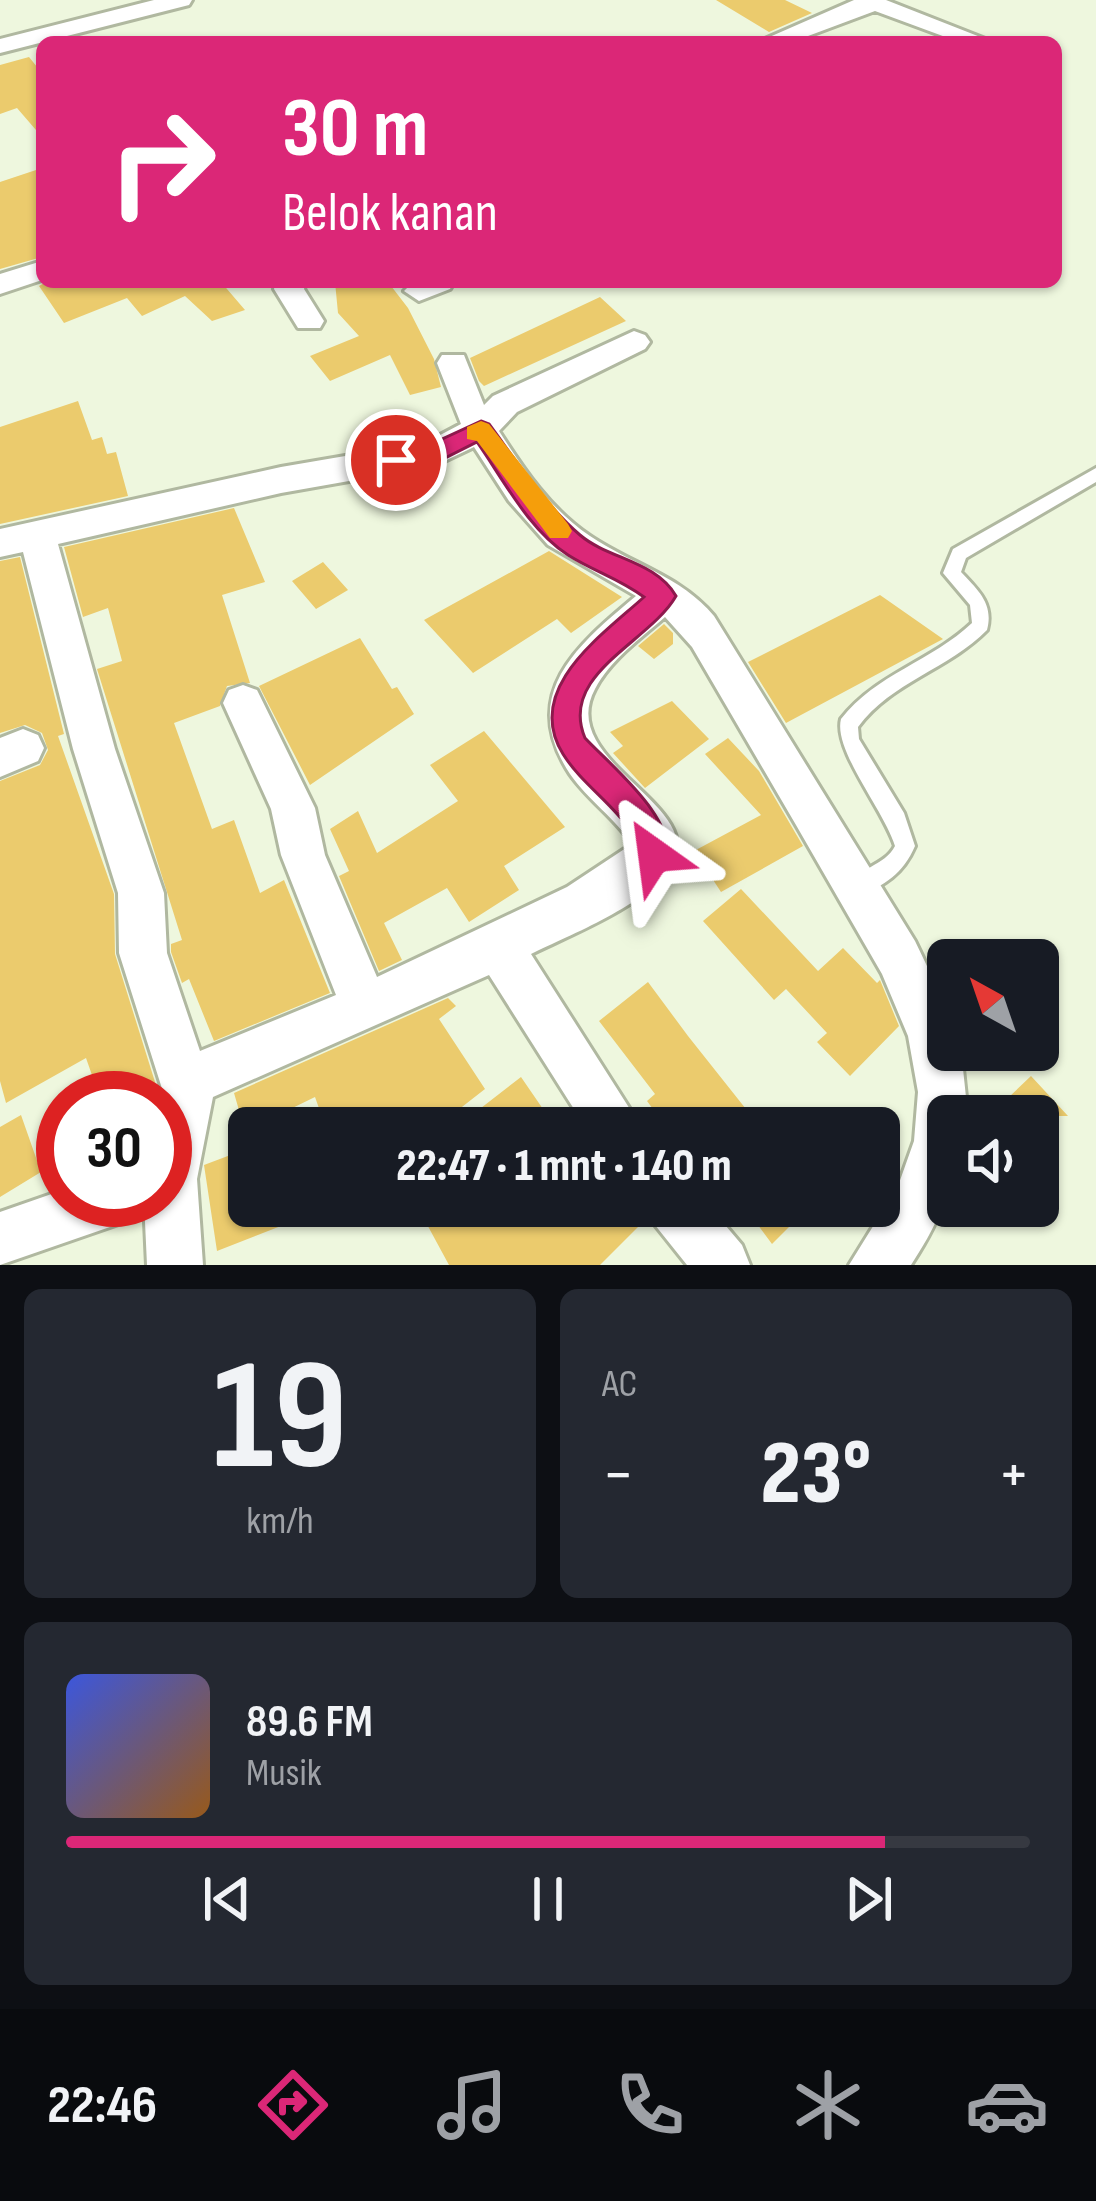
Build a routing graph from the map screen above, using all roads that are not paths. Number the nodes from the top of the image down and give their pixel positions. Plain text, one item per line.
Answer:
1 (181, 0) edge
2 (869, 2) edge
3 (785, 36) edge
4 (964, 36) edge
5 (5, 37) edge
6 (36, 271) edge
7 (0, 284) edge
8 (290, 288) edge
9 (308, 322) dead end
10 (634, 342) dead end
11 (453, 363) dead end
12 (481, 430) junction
13 (1096, 474) edge
14 (19, 539) edge
15 (663, 596) junction
16 (243, 703) dead end
17 (857, 886) junction
18 (496, 944) junction
19 (364, 1006) junction
20 (182, 1071) edge
21 (192, 1079) edge
22 (602, 1107) edge
23 (63, 1227) edge
24 (172, 1227) edge
25 (691, 1227) edge
26 (32, 1243) edge
27 (175, 1265) edge
28 (722, 1265) edge
29 (877, 1265) edge

1 - 5 street
2 - 3 street
2 - 4 street
6 - 7 street
8 - 9 street
10 - 12 street
11 - 12 street
12 - 14 street
12 - 15 street
13 - 17 lane
14 - 20 street
15 - 17 street
15 - 18 street
16 - 19 street
17 - 29 street
18 - 19 street
18 - 22 street
19 - 21 street
23 - 26 street
24 - 27 street
25 - 28 street

